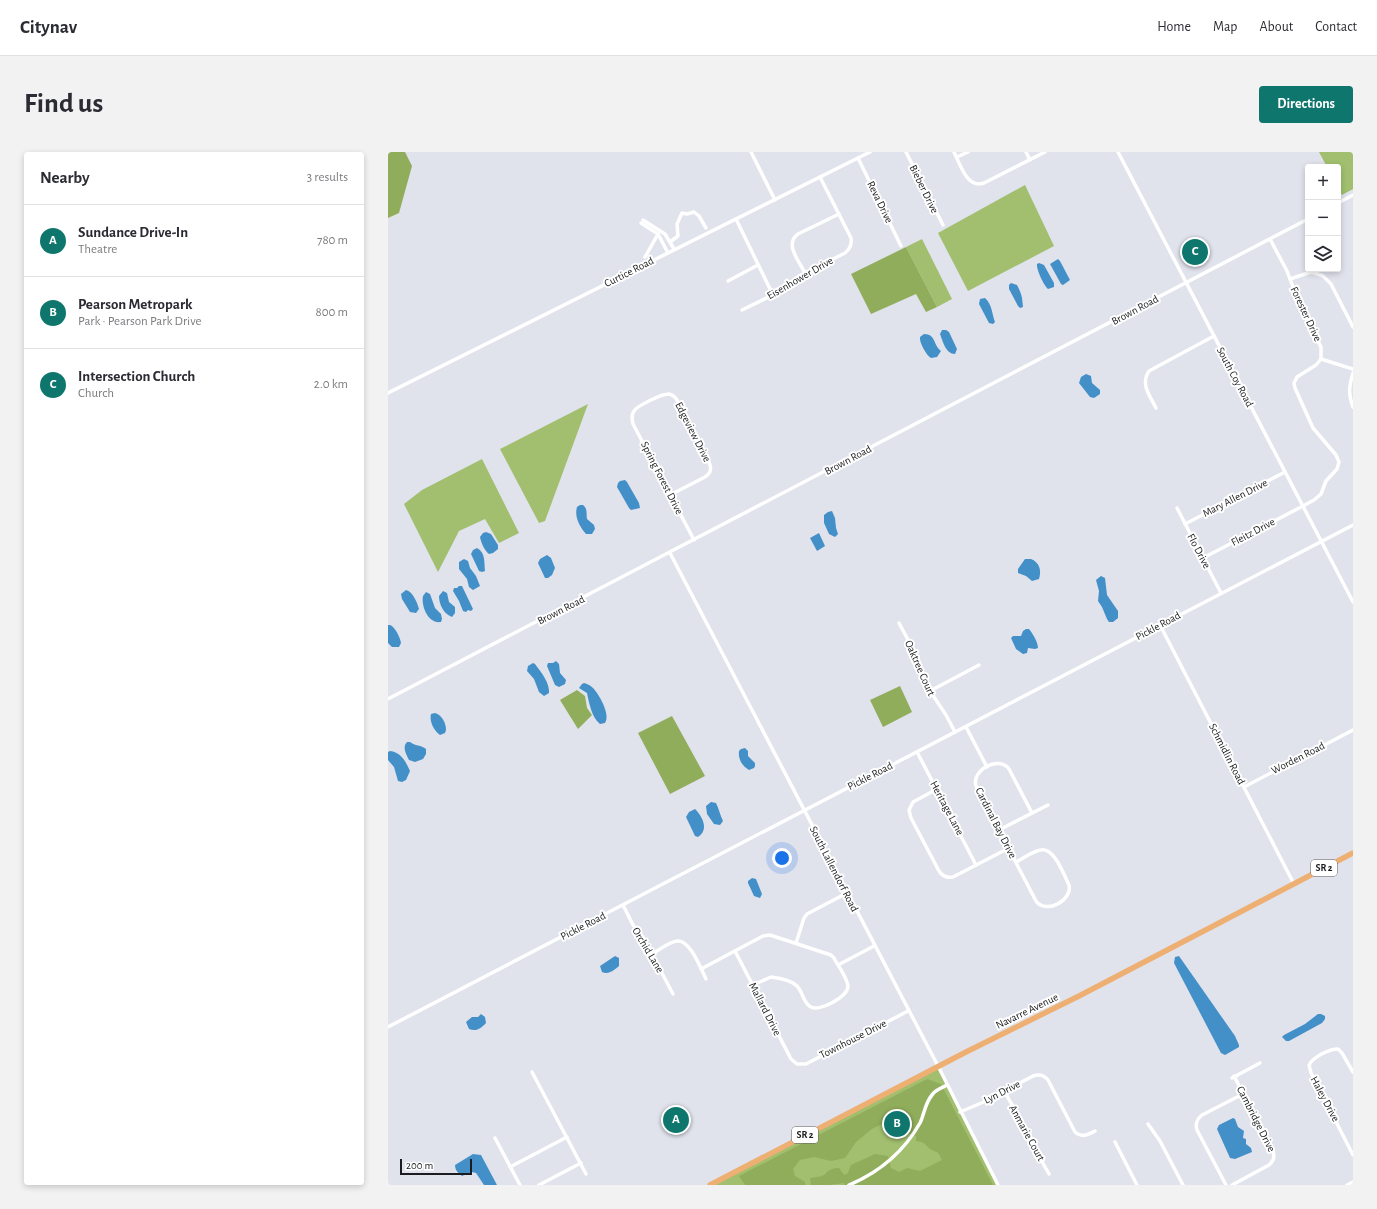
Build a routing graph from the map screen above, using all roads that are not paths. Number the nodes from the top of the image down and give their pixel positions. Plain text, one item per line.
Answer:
1 (751, 152) edge
2 (870, 152) edge
3 (906, 152) edge
4 (954, 152) edge
5 (968, 152) edge
6 (1026, 152) edge
7 (1045, 152) edge
8 (1118, 152) edge
9 (957, 157) junction
10 (858, 158) junction
11 (1030, 160) junction
12 (820, 177) junction
13 (1353, 195) edge
14 (775, 200) junction
15 (1341, 201) edge
16 (839, 214) junction
17 (736, 219) junction
18 (1305, 221) edge
19 (942, 225) dead end
20 (706, 228) dead end
21 (662, 231) junction
22 (658, 234) junction
23 (1270, 239) junction
24 (670, 242) junction
25 (902, 246) dead end
26 (674, 249) junction
27 (668, 253) junction
28 (645, 257) dead end
29 (758, 265) junction
30 (805, 273) junction
31 (1290, 279) junction
32 (728, 281) dead end
33 (1186, 283) junction
34 (773, 295) junction
35 (742, 310) dead end
36 (1353, 327) edge
37 (1214, 336) junction
38 (1321, 359) junction
39 (1353, 368) edge
40 (1353, 373) edge
41 (388, 392) edge
42 (672, 395) joint
43 (1353, 407) edge
44 (1156, 408) dead end
45 (1285, 472) junction
46 (670, 495) junction
47 (1303, 506) junction
48 (1177, 508) dead end
49 (1185, 524) junction
50 (1353, 525) edge
51 (694, 540) junction
52 (1321, 541) junction
53 (670, 553) junction
54 (1203, 558) junction
55 (1221, 593) junction
56 (1353, 602) edge
57 (900, 623) dead end
58 (1160, 625) junction
59 (979, 665) dead end
60 (930, 691) junction
61 (388, 699) edge
62 (966, 726) junction
63 (1353, 730) edge
64 (955, 732) junction
65 (917, 752) junction
66 (987, 767) junction
67 (1244, 787) junction
68 (937, 789) junction
69 (1048, 805) dead end
70 (804, 811) junction
71 (1032, 814) junction
72 (1000, 830) junction
73 (1008, 848) junction
74 (1353, 853) edge
75 (1016, 862) junction
76 (976, 865) junction
77 (1294, 884) junction
78 (847, 893) junction
79 (623, 906) junction
80 (796, 943) junction
81 (874, 946) junction
82 (735, 951) junction
83 (652, 954) junction
84 (838, 965) junction
85 (701, 969) junction
86 (706, 979) dead end
87 (753, 985) junction
88 (673, 994) dead end
89 (908, 1011) junction
90 (388, 1027) edge
91 (1260, 1063) dead end
92 (797, 1064) joint
93 (938, 1066) junction
94 (532, 1072) dead end
95 (1353, 1072) edge
96 (947, 1085) junction
97 (1004, 1091) junction
98 (1243, 1094) junction
99 (960, 1112) junction
100 (1148, 1124) dead end
101 (1095, 1131) dead end
102 (567, 1137) junction
103 (495, 1138) dead end
104 (1114, 1142) dead end
105 (1353, 1155) edge
106 (580, 1163) junction
107 (510, 1167) junction
108 (586, 1174) dead end
109 (1049, 1174) dead end
110 (1353, 1182) edge
111 (520, 1185) edge
112 (539, 1185) edge
113 (710, 1185) edge
114 (849, 1185) edge
115 (998, 1185) edge
116 (1137, 1185) edge
117 (1183, 1185) edge
118 (1226, 1185) edge
119 (1232, 1185) edge
120 (1347, 1185) edge

1 - 14 street
2 - 10 street, Curtice Road
3 - 19 street, Bieber Drive
4 - 9 street
5 - 9 street
6 - 11 street
7 - 11 street
8 - 33 street, South Coy Road
9 - 11 street
10 - 12 street, Curtice Road
10 - 25 street, Reva Drive
12 - 14 street, Curtice Road
12 - 16 street, Eisenhower Drive
13 - 15 street
14 - 17 street, Curtice Road
16 - 30 street, Eisenhower Drive
16 - 30 street
17 - 26 street, Curtice Road
17 - 29 street
18 - 23 street, Brown Road
20 - 24 street
21 - 22 street
21 - 22 street
21 - 24 street
22 - 27 street
22 - 28 street
23 - 31 street, Forester Drive
23 - 33 street, Brown Road
24 - 26 street
26 - 27 street, Curtice Road
27 - 41 street, Curtice Road
29 - 32 street
29 - 34 street
30 - 34 street, Eisenhower Drive
31 - 36 street
31 - 38 street, Forester Drive
33 - 37 street, South Coy Road
33 - 51 street, Brown Road
34 - 35 street, Eisenhower Drive
37 - 44 street
37 - 45 street, South Coy Road
38 - 39 street
38 - 47 street, Fleitz Drive
40 - 43 street
42 - 46 street, Edgeview Drive
42 - 46 street, Spring Forest Drive
45 - 47 street, South Coy Road
45 - 49 street, Mary Allen Drive
46 - 51 street, Spring Forest Drive
47 - 52 street, South Coy Road
47 - 54 street, Fleitz Drive
48 - 49 street, Flo Drive
49 - 54 street, Flo Drive
50 - 52 street, Pickle Road
51 - 53 street, Brown Road
52 - 55 street, Pickle Road
52 - 56 street, South Coy Road
53 - 61 street, Brown Road
53 - 70 street, South Lallendorf Road
54 - 55 street, Flo Drive
55 - 58 street, Pickle Road
57 - 60 street, Oaktree Court
58 - 62 street, Pickle Road
58 - 67 street, Schmidlin Road
59 - 60 street
60 - 64 street, Oaktree Court
62 - 64 street, Pickle Road
62 - 66 street
63 - 67 street, Worden Road
64 - 65 street, Pickle Road
65 - 68 street, Heritage Lane
65 - 70 street, Pickle Road
66 - 71 street
66 - 72 street, Cardinal Bay Drive
67 - 77 street, Schmidlin Road
68 - 76 street, Heritage Lane
68 - 76 street
69 - 71 street
70 - 78 street, South Lallendorf Road
70 - 79 street, Pickle Road
71 - 72 street
72 - 73 street, Cardinal Bay Drive
73 - 75 street, Cardinal Bay Drive
73 - 76 street
74 - 77 highway, Navarre Avenue / SR 2
75 - 75 street, Cardinal Bay Drive
77 - 93 highway, Navarre Avenue / SR 2
78 - 80 street
78 - 81 street, South Lallendorf Road
79 - 83 street, Orchid Lane
79 - 90 street, Pickle Road
80 - 82 street
80 - 84 street
81 - 84 street
81 - 89 street, South Lallendorf Road
82 - 85 street
82 - 87 street, Mallard Drive
83 - 85 street
83 - 88 street, Orchid Lane
84 - 87 street
85 - 86 street
87 - 92 street, Mallard Drive
89 - 92 street, Townhouse Drive
89 - 93 street, South Lallendorf Road
91 - 98 street, Cambridge Drive
93 - 96 street, South Lallendorf Road
93 - 113 highway, Navarre Avenue / SR 2
94 - 102 street
95 - 105 street, Haley Drive
96 - 99 street, South Lallendorf Road
96 - 114 street
97 - 99 street, Lyn Drive
97 - 101 street, Lyn Drive
97 - 109 street, Anmarie Court
98 - 118 street
98 - 119 street, Cambridge Drive
99 - 115 street, South Lallendorf Road
100 - 117 street
102 - 106 street
102 - 107 street
103 - 107 street
104 - 116 street
106 - 108 street
106 - 112 street
107 - 111 street
110 - 120 street

